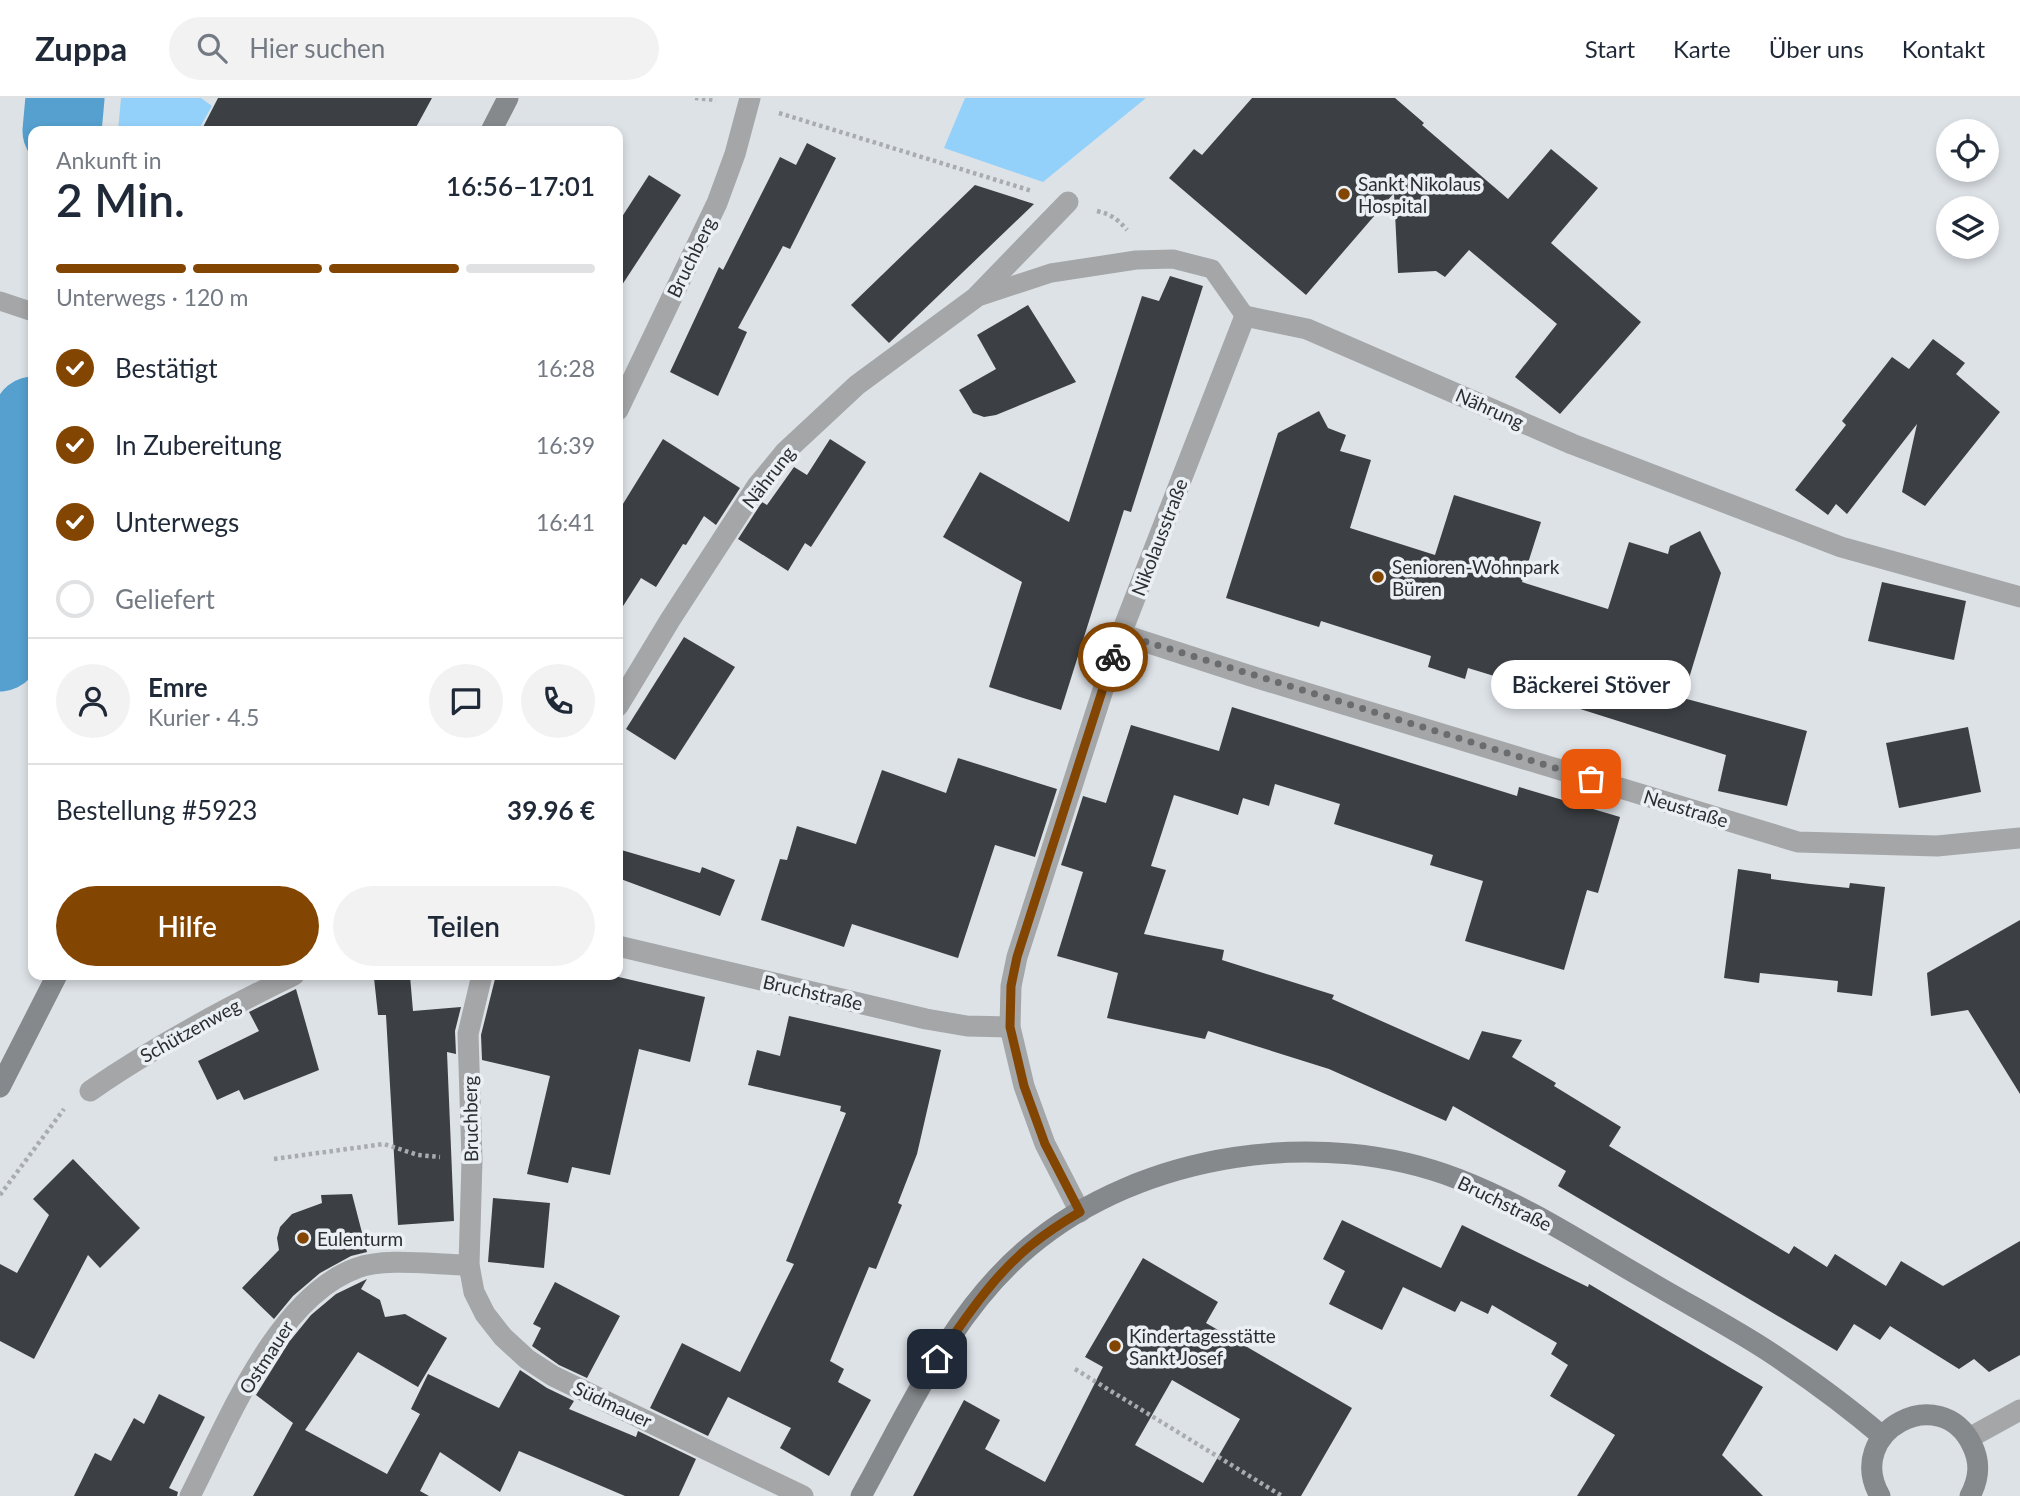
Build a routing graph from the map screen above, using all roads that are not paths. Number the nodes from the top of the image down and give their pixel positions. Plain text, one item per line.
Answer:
1 (508, 98) edge
2 (750, 98) edge
3 (494, 126) edge
4 (1068, 202) dead end
5 (975, 298) junction
6 (0, 301) edge
7 (28, 310) edge
8 (1245, 316) junction
9 (623, 400) edge
10 (2020, 597) edge
11 (1121, 634) junction
12 (623, 698) edge
13 (2020, 838) edge
14 (623, 947) edge
15 (54, 980) edge
16 (284, 980) edge
17 (481, 980) edge
18 (1010, 1027) junction
19 (0, 1087) edge
20 (90, 1091) road end
21 (1080, 1212) junction
22 (469, 1265) junction
23 (2020, 1410) edge
24 (1882, 1436) junction
25 (1969, 1438) junction
26 (190, 1496) edge
27 (803, 1496) edge
28 (861, 1496) edge
29 (1880, 1496) edge
30 (1970, 1496) edge

1 - 3 main road
2 - 9 street, Bruchberg
4 - 5 street, Nährung
5 - 8 lane, Nährung
5 - 12 street, Nährung
6 - 7 lane
8 - 10 street, Nährung
8 - 11 street, Nikolausstraße
11 - 13 street, Neustraße
11 - 18 street, Nikolausstraße
14 - 18 street, Bruchstraße
15 - 19 main road
16 - 20 street, Schützenweg
17 - 22 street, Bruchberg
18 - 21 street, Nikolausstraße
21 - 24 main road, Bruchstraße
21 - 28 main road
22 - 26 street, Ostmauer
22 - 27 street, Südmauer
23 - 25 street
24 - 25 main road
24 - 29 main road
25 - 30 main road

